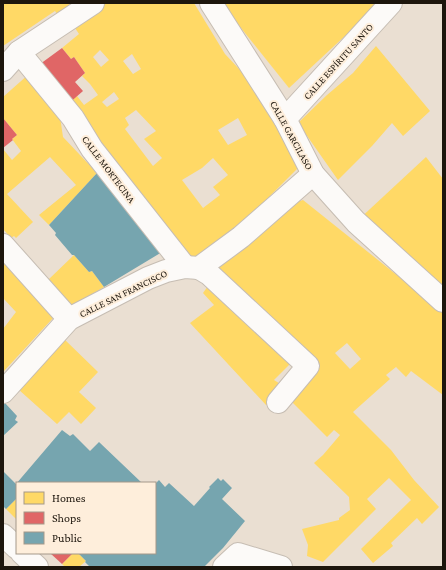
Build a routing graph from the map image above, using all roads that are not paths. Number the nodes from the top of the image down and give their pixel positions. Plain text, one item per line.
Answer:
1 (93, 3) edge
2 (211, 3) edge
3 (390, 3) edge
4 (19, 52) junction
5 (3, 70) edge
6 (285, 119) junction
7 (313, 174) junction
8 (3, 245) edge
9 (192, 267) junction
10 (443, 301) edge
11 (68, 319) junction
12 (3, 392) edge
13 (278, 402) dead end
14 (3, 535) edge
15 (16, 547) edge
16 (23, 554) edge
17 (37, 567) edge
18 (224, 567) edge
19 (281, 567) edge

1 - 4 street
2 - 6 street, CALLE GARCILASO
3 - 6 street, CALLE ESPÍRITU SANTO
4 - 5 street
4 - 9 street, CALLE MORTECINA
6 - 7 street, CALLE GARCILASO
7 - 9 street, CALLE SAN FRANCISCO
7 - 10 street, CALLE GARCILASO
8 - 11 street
9 - 11 street, CALLE SAN FRANCISCO
9 - 13 street, CALLE MORTECINA
11 - 12 street, CALLE SAN FRANCISCO
14 - 15 street
16 - 17 street
18 - 19 street

